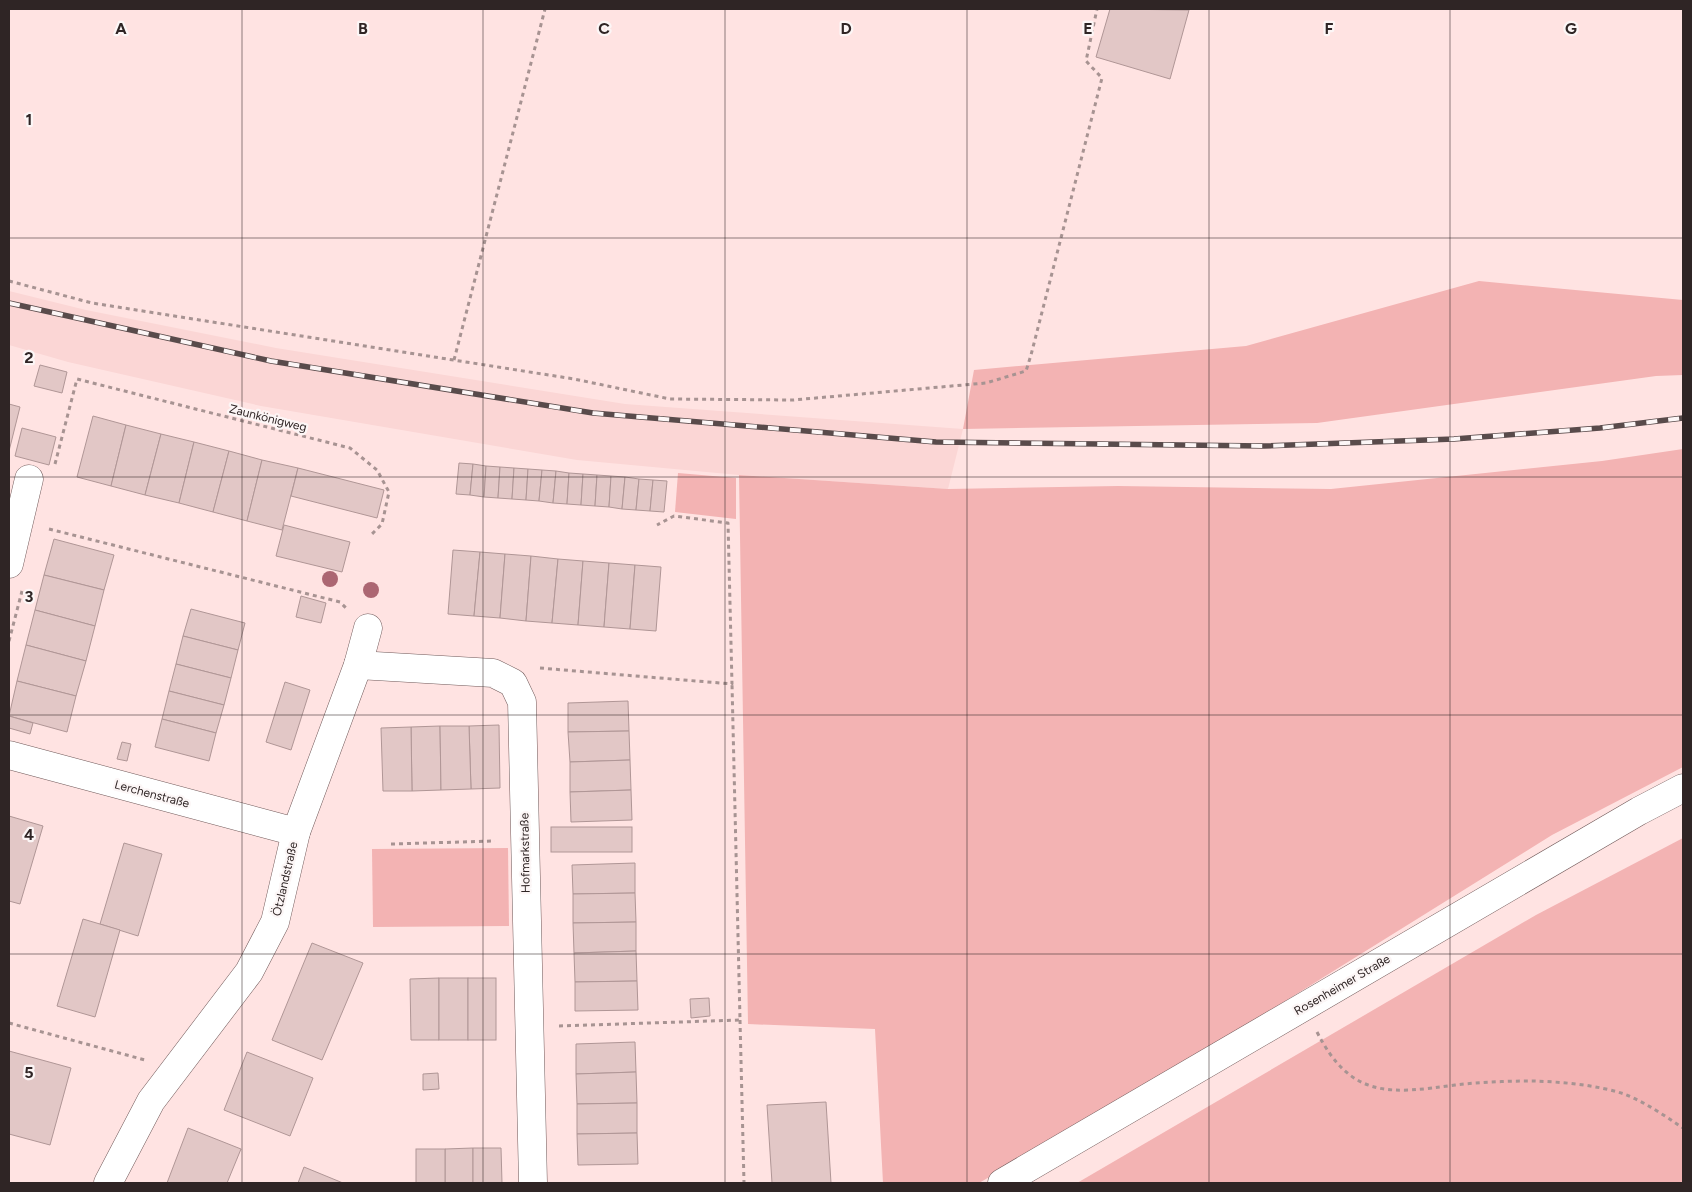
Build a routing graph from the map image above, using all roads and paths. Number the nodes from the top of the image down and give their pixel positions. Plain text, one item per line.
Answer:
1 (545, 9) edge
2 (1097, 9) edge
3 (9, 281) edge
4 (454, 360) junction
5 (77, 379) dead end
6 (29, 479) dead end
7 (657, 526) dead end
8 (48, 529) dead end
9 (371, 535) dead end
10 (9, 564) edge
11 (368, 628) joint
12 (358, 665) junction
13 (513, 683) junction
14 (732, 684) junction
15 (9, 755) edge
16 (1683, 788) edge
17 (296, 832) junction
18 (525, 841) junction
19 (391, 844) dead end
20 (1305, 1007) junction
21 (740, 1020) junction
22 (9, 1023) edge
23 (529, 1027) junction
24 (174, 1069) junction
25 (1683, 1128) edge
26 (108, 1183) edge
27 (533, 1183) edge
28 (744, 1183) edge
29 (1002, 1183) edge

1 - 4 path
2 - 4 path
3 - 4 path
5 - 9 path, Zaunkönigweg
6 - 10 street
7 - 14 path
8 - 11 path
11 - 12 street, Ötzlandstraße
12 - 13 street
12 - 17 street, Ötzlandstraße
13 - 14 path
13 - 18 street, Hofmarkstraße
14 - 21 path
15 - 17 street, Lerchenstraße
16 - 20 street, Rosenheimer Straße
17 - 24 street, Ötzlandstraße
18 - 19 path
18 - 23 street, Hofmarkstraße
20 - 25 path
20 - 29 street, Rosenheimer Straße
21 - 23 path
21 - 28 path
22 - 24 path
23 - 27 street, Hofmarkstraße
24 - 26 street, Ötzlandstraße

